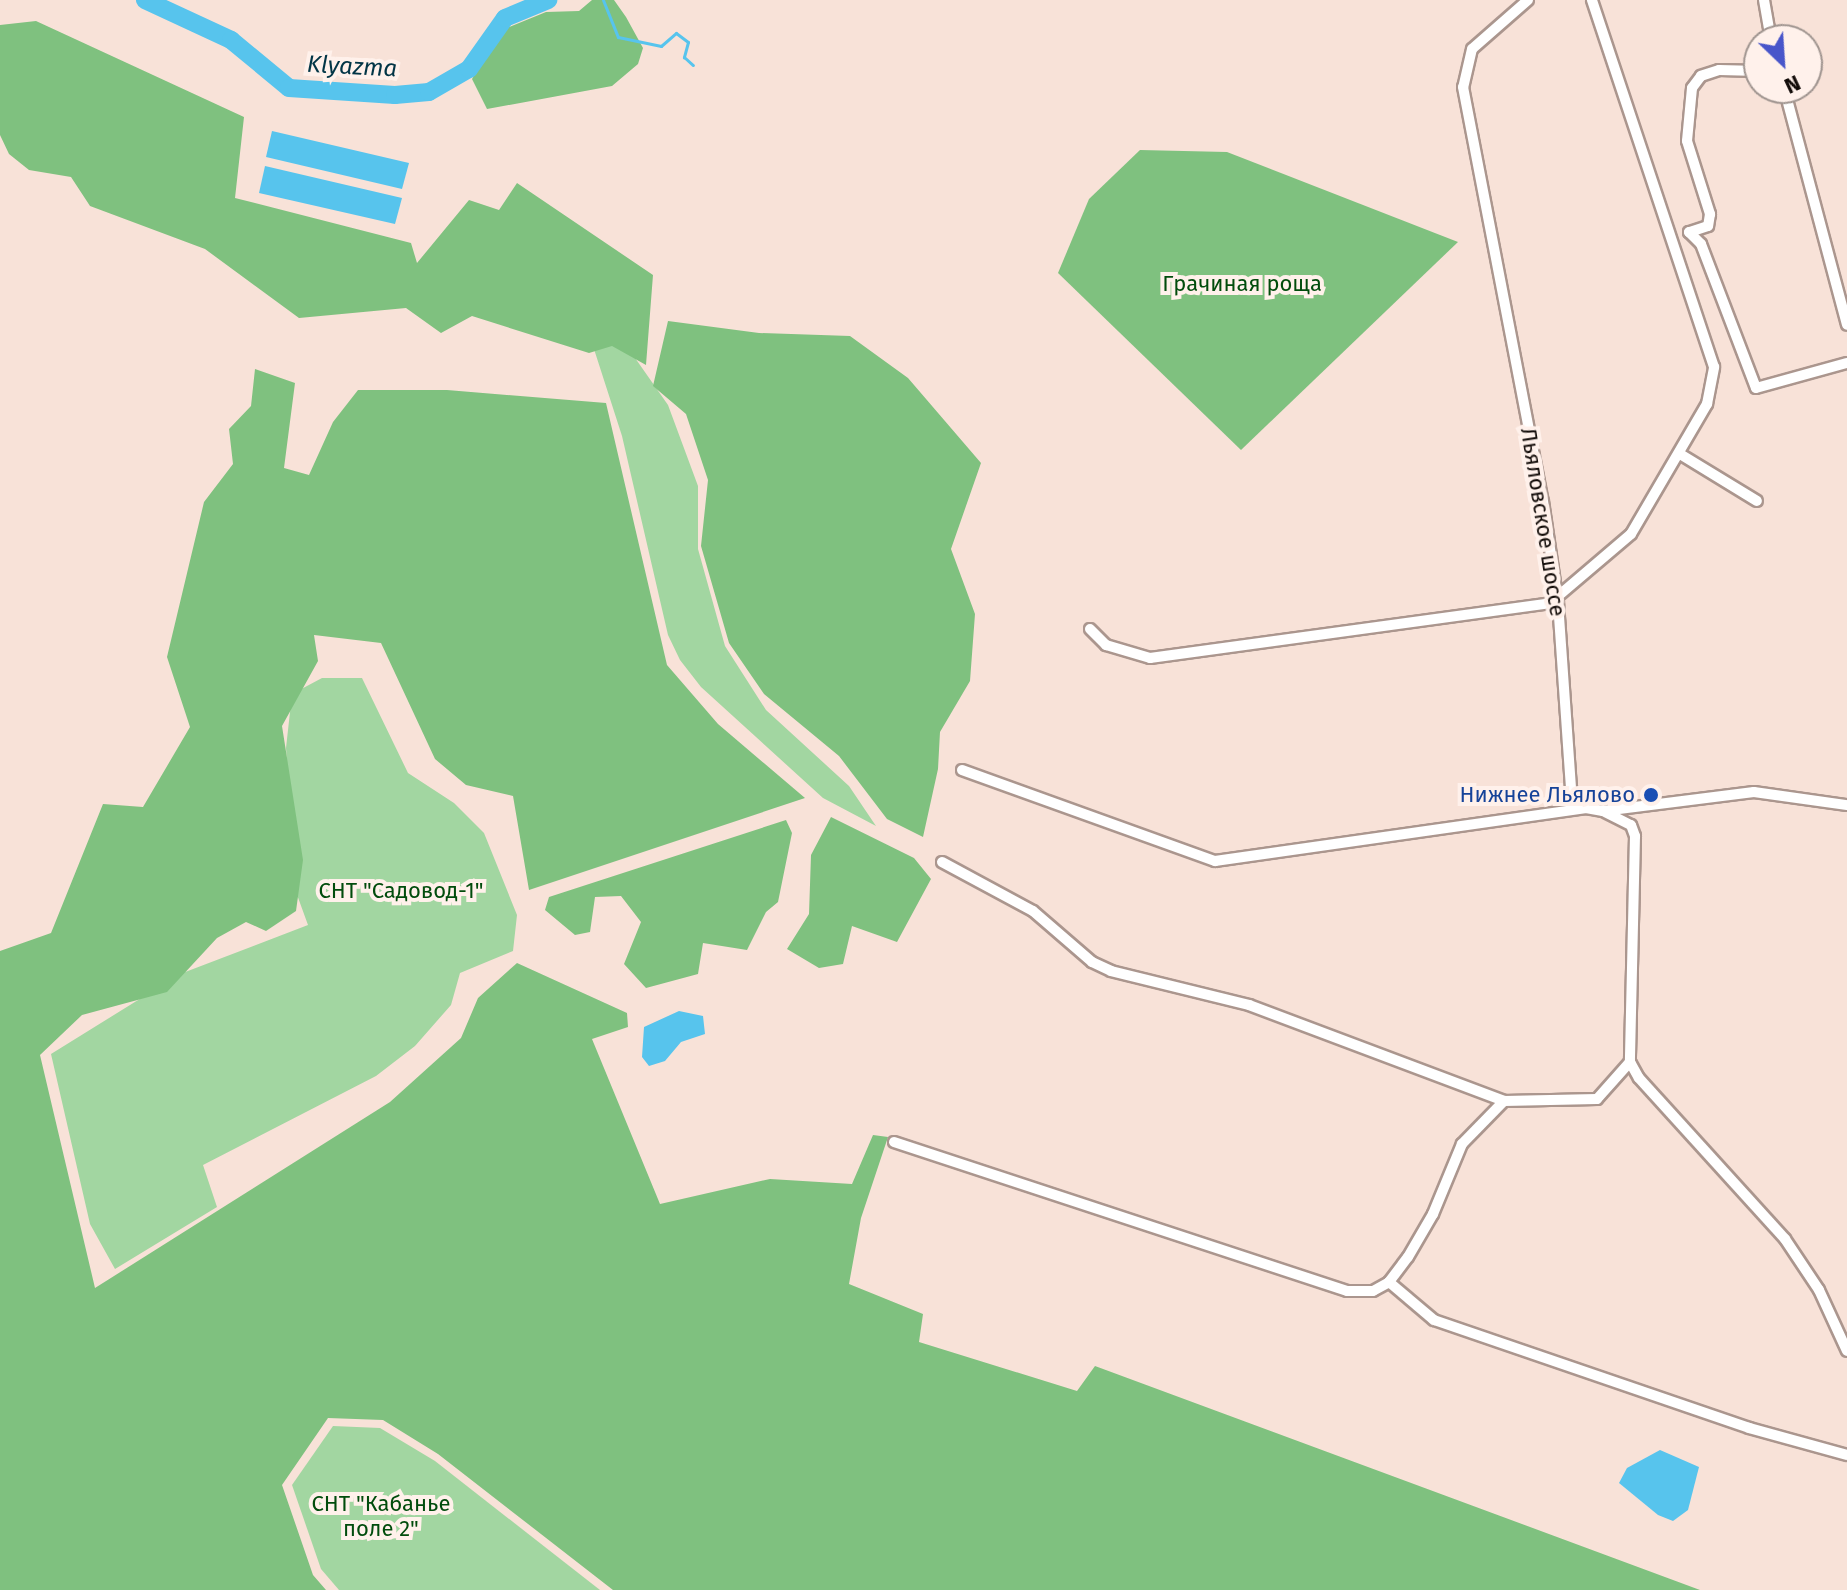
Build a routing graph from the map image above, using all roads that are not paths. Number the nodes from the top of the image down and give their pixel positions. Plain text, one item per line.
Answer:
1 (1528, 0) edge
2 (1592, 0) edge
3 (1764, 0) edge
4 (1768, 24) edge
5 (1743, 71) edge
6 (1788, 104) edge
7 (1847, 325) edge
8 (1847, 363) edge
9 (1680, 454) junction
10 (1757, 501) dead end
11 (1557, 599) junction
12 (1090, 629) dead end
13 (962, 770) dead end
14 (1847, 805) edge
15 (1586, 808) junction
16 (1603, 811) junction
17 (942, 862) dead end
18 (1630, 1062) junction
19 (1504, 1101) junction
20 (894, 1142) dead end
21 (1389, 1282) junction
22 (1847, 1351) edge
23 (1847, 1456) edge

1 - 11 street, Льяловское шоссе
2 - 9 street
3 - 4 street
5 - 8 street
6 - 7 street
9 - 10 street
9 - 11 street
11 - 12 street
11 - 15 street, Льяловское шоссе
13 - 15 street
14 - 16 street
15 - 16 street
16 - 18 street
17 - 19 street
18 - 19 street
18 - 22 street
19 - 21 street
20 - 21 street
21 - 23 street

